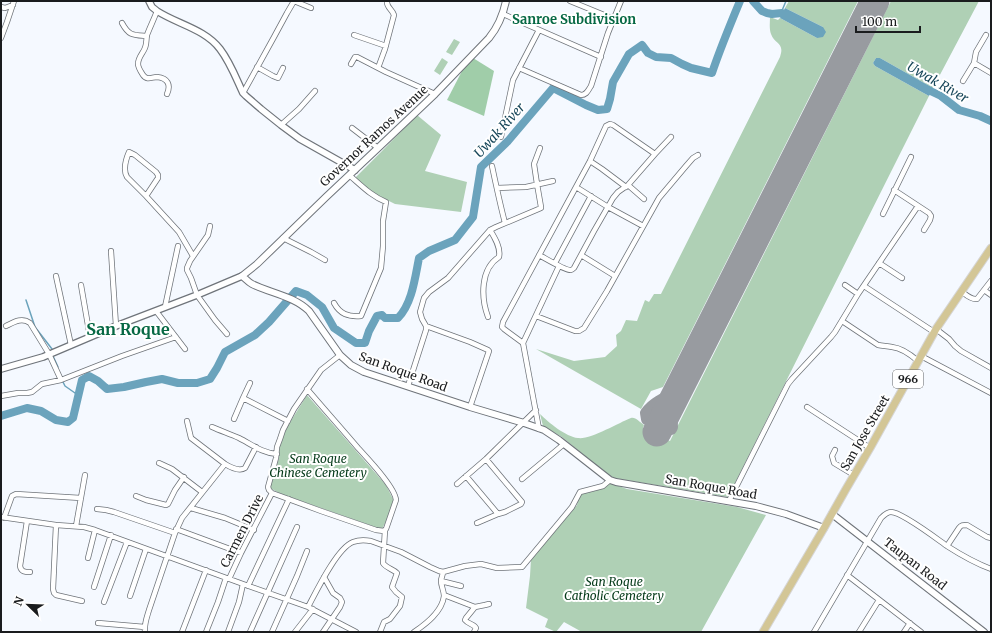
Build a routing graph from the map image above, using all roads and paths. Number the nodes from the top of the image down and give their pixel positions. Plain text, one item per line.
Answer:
1 (149, 1) edge
2 (294, 1) edge
3 (387, 1) edge
4 (506, 1) edge
5 (570, 1) edge
6 (621, 1) edge
7 (14, 3) edge
8 (1, 7) edge
9 (311, 8) dead end
10 (156, 11) junction
11 (503, 14) junction
12 (614, 19) junction
13 (122, 23) dead end
14 (539, 30) junction
15 (354, 35) dead end
16 (986, 35) dead end
17 (147, 36) junction
18 (1, 38) edge
19 (386, 46) junction
20 (601, 56) junction
21 (974, 63) junction
22 (351, 64) dead end
23 (257, 67) junction
24 (283, 68) dead end
25 (378, 68) junction
26 (519, 68) junction
27 (991, 73) edge
28 (963, 81) dead end
29 (315, 91) dead end
30 (243, 93) junction
31 (167, 94) dead end
32 (435, 94) junction
33 (281, 126) junction
34 (352, 128) dead end
35 (501, 137) dead end
36 (671, 137) dead end
37 (378, 148) junction
38 (540, 148) dead end
39 (655, 154) junction
40 (698, 155) dead end
41 (911, 157) dead end
42 (590, 161) junction
43 (492, 166) dead end
44 (355, 170) junction
45 (349, 175) junction
46 (553, 181) dead end
47 (537, 184) junction
48 (627, 186) junction
49 (576, 187) junction
50 (497, 188) junction
51 (894, 190) junction
52 (146, 196) junction
53 (591, 196) junction
54 (644, 199) dead end
55 (918, 206) junction
56 (608, 207) junction
57 (883, 214) dead end
58 (505, 223) junction
59 (210, 226) dead end
60 (643, 226) junction
61 (490, 230) junction
62 (924, 230) dead end
63 (284, 238) junction
64 (178, 246) dead end
65 (991, 248) edge
66 (111, 252) dead end
67 (539, 255) junction
68 (581, 255) junction
69 (194, 256) junction
70 (325, 260) dead end
71 (879, 263) junction
72 (557, 264) junction
73 (56, 276) dead end
74 (242, 276) junction
75 (615, 276) junction
76 (902, 278) dead end
77 (991, 281) edge
78 (81, 285) dead end
79 (845, 285) dead end
80 (864, 286) junction
81 (984, 290) junction
82 (961, 291) junction
83 (858, 294) junction
84 (197, 295) junction
85 (991, 295) edge
86 (334, 303) dead end
87 (165, 307) junction
88 (156, 311) junction
89 (536, 316) junction
90 (488, 317) dead end
91 (842, 321) junction
92 (6, 326) dead end
93 (116, 326) junction
94 (426, 326) junction
95 (935, 330) junction
96 (227, 334) dead end
97 (90, 337) junction
98 (176, 337) junction
99 (523, 343) junction
100 (71, 345) junction
101 (185, 349) dead end
102 (49, 354) junction
103 (340, 354) junction
104 (919, 358) junction
105 (991, 368) edge
106 (1, 369) edge
107 (61, 380) junction
108 (250, 383) dead end
109 (408, 386) junction
110 (307, 389) junction
111 (991, 393) edge
112 (1, 396) edge
113 (243, 398) junction
114 (470, 406) junction
115 (807, 407) dead end
116 (536, 410) junction
117 (234, 419) dead end
118 (187, 421) dead end
119 (288, 421) junction
120 (524, 423) junction
121 (212, 427) dead end
122 (539, 429) junction
123 (564, 444) junction
124 (256, 447) junction
125 (870, 448) junction
126 (835, 450) dead end
127 (277, 454) junction
128 (486, 459) junction
129 (159, 463) dead end
130 (225, 464) junction
131 (84, 475) dead end
132 (854, 475) junction
133 (466, 476) junction
134 (184, 477) junction
135 (522, 479) dead end
136 (610, 480) junction
137 (457, 484) dead end
138 (202, 492) junction
139 (272, 493) junction
140 (136, 496) dead end
141 (81, 498) junction
142 (289, 499) junction
143 (729, 501) junction
144 (191, 508) junction
145 (97, 510) dead end
146 (498, 514) junction
147 (832, 514) junction
148 (3, 517) edge
149 (27, 521) junction
150 (478, 523) dead end
151 (56, 525) junction
152 (76, 526) junction
153 (297, 527) dead end
154 (824, 528) junction
155 (95, 530) junction
156 (254, 530) junction
157 (385, 530) junction
158 (175, 531) junction
159 (111, 535) junction
160 (991, 538) edge
161 (868, 541) junction
162 (126, 542) junction
163 (384, 546) junction
164 (947, 546) junction
165 (146, 549) junction
166 (307, 551) dead end
167 (240, 553) junction
168 (167, 557) junction
169 (88, 558) dead end
170 (991, 569) edge
171 (206, 570) junction
172 (30, 572) dead end
173 (443, 572) junction
174 (847, 575) junction
175 (324, 577) junction
176 (227, 579) junction
177 (441, 581) junction
178 (243, 584) junction
179 (248, 586) junction
180 (461, 586) dead end
181 (94, 587) dead end
182 (267, 593) junction
183 (444, 595) junction
184 (130, 596) dead end
185 (286, 599) junction
186 (879, 600) junction
187 (82, 601) dead end
188 (104, 602) dead end
189 (489, 604) dead end
190 (308, 607) junction
191 (475, 607) junction
192 (313, 609) junction
193 (332, 619) junction
194 (98, 623) dead end
195 (910, 623) junction
196 (145, 630) edge
197 (182, 632) edge
198 (206, 632) edge
199 (228, 632) edge
200 (250, 632) edge
201 (272, 632) edge
202 (295, 632) edge
203 (323, 632) edge
204 (356, 632) edge
205 (380, 632) edge
206 (414, 632) edge
207 (474, 632) edge
208 (763, 632) edge
209 (814, 632) edge
210 (859, 632) edge
211 (904, 632) edge
212 (921, 632) edge
213 (984, 632) edge

1 - 10 street
2 - 9 street
2 - 23 street
3 - 19 street
4 - 11 main road, Governor Ramos Avenue
5 - 12 street
6 - 12 street
7 - 8 street
7 - 18 street
10 - 17 street
10 - 30 street
11 - 14 street
11 - 32 main road, Governor Ramos Avenue
12 - 20 street
13 - 17 street
14 - 20 street
14 - 26 street
15 - 19 street
16 - 21 street
17 - 31 street
19 - 25 street
20 - 26 street
21 - 27 street
21 - 28 street
22 - 25 street
23 - 24 street
23 - 30 street
25 - 32 street
26 - 35 street
29 - 33 street
30 - 33 street
32 - 37 main road, Governor Ramos Avenue
33 - 44 street
34 - 37 street
36 - 39 street
37 - 44 main road, Governor Ramos Avenue
38 - 47 street
39 - 42 street
39 - 48 street
40 - 60 street
41 - 51 street
42 - 48 street
42 - 49 street
43 - 50 street
44 - 45 main road, Governor Ramos Avenue
45 - 63 main road, Governor Ramos Avenue
45 - 86 street
46 - 47 street
47 - 50 street
47 - 58 street
48 - 54 street
48 - 56 street
49 - 53 street
49 - 67 street
50 - 58 street
51 - 55 street
51 - 57 street
52 - 52 street
52 - 69 street
53 - 56 street
53 - 72 street
55 - 62 street
55 - 71 street
56 - 60 street
56 - 68 street
58 - 61 street
59 - 69 street
60 - 75 street
61 - 90 street
61 - 94 street
63 - 70 street
63 - 74 main road, Governor Ramos Avenue
64 - 87 street
65 - 82 main road, San Jose Street / 966
66 - 93 street
67 - 72 street
67 - 99 street
68 - 72 street
68 - 75 street
69 - 84 street
71 - 76 street
71 - 80 street
72 - 89 street
73 - 100 street
74 - 84 street
74 - 103 main road, San Roque Road
75 - 89 street
77 - 81 street
78 - 97 street
79 - 83 street
80 - 83 street
80 - 95 street
81 - 82 street
81 - 85 street
82 - 95 main road, San Jose Street / 966
83 - 91 street
84 - 87 street
84 - 96 street
87 - 88 street
88 - 93 street
88 - 98 street
89 - 99 street
91 - 104 street
91 - 143 street
92 - 102 street
93 - 97 street
94 - 109 street
94 - 114 street
95 - 104 main road, San Jose Street / 966
95 - 105 street
97 - 100 street
98 - 101 street
98 - 107 street
99 - 116 street
100 - 102 street
102 - 106 street
102 - 107 street
103 - 109 main road, San Roque Road
103 - 110 street
104 - 111 street
104 - 125 main road, San Jose Street / 966
107 - 112 street
108 - 113 street
109 - 114 main road, San Roque Road
110 - 119 street
110 - 157 street
113 - 117 street
113 - 119 street
114 - 120 main road, San Roque Road
115 - 125 street
116 - 120 street
116 - 122 street
118 - 130 street
119 - 127 street
120 - 122 main road, San Roque Road
120 - 128 street
121 - 124 street
122 - 123 main road, San Roque Road
123 - 135 street
123 - 136 main road, San Roque Road
124 - 127 street
124 - 130 street
125 - 132 main road, San Jose Street / 966
126 - 132 street
127 - 139 street
128 - 133 street
128 - 146 street
129 - 134 street
130 - 138 street
131 - 141 street
132 - 147 main road, San Jose Street / 966
133 - 137 street
133 - 146 street
134 - 138 street
134 - 140 street
136 - 143 main road, San Roque Road
136 - 173 street
138 - 144 street
139 - 142 street
139 - 156 street, Carmen Drive
141 - 148 street
141 - 152 street
142 - 157 street
142 - 179 street
143 - 154 main road, San Roque Road
144 - 156 street
144 - 158 street
145 - 158 street
146 - 150 street
147 - 154 main road, San Jose Street / 966
147 - 161 main road, Taupan Road
148 - 149 street
149 - 151 street
149 - 172 street
151 - 152 street
151 - 187 street
152 - 155 street
153 - 182 street
154 - 208 main road, San Jose Street / 966
155 - 159 street
155 - 169 street
156 - 167 street, Carmen Drive
157 - 163 street
158 - 167 street
158 - 168 street
159 - 162 street
159 - 181 street
160 - 164 street
161 - 164 street
161 - 174 street
161 - 213 main road, Taupan Road
162 - 165 street
162 - 188 street
163 - 173 street
163 - 175 street
163 - 205 street
164 - 170 street
165 - 168 street
165 - 184 street
166 - 185 street
167 - 176 street, Carmen Drive
168 - 171 street
168 - 196 street
171 - 176 street
171 - 197 street
173 - 177 street
174 - 186 street
174 - 209 street
175 - 190 street
175 - 193 street
176 - 178 street
176 - 198 street, Carmen Drive
177 - 180 street
177 - 183 street
178 - 179 street
178 - 199 street
179 - 182 street
182 - 185 street
182 - 200 street
183 - 191 street
183 - 206 street
185 - 190 street
185 - 201 street
186 - 195 street
186 - 210 street
189 - 191 street
190 - 192 street
191 - 207 street
192 - 193 street
192 - 202 street
193 - 203 street
193 - 204 street
194 - 196 street
195 - 211 street
195 - 212 street

